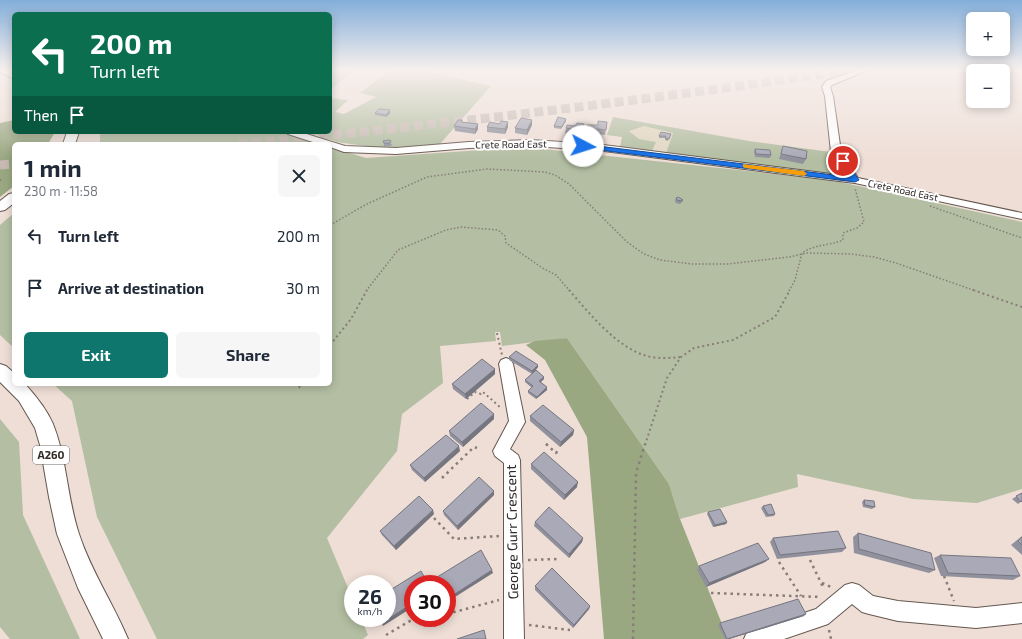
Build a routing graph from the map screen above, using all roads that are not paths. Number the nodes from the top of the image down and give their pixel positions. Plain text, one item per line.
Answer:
1 (829, 100) edge
2 (298, 134) edge
3 (324, 142) edge
4 (332, 145) edge
5 (855, 184) junction
6 (12, 198) edge
7 (0, 207) edge
8 (1022, 216) edge
9 (506, 364) road end
10 (0, 371) edge
11 (12, 382) edge
12 (16, 386) edge
13 (1022, 613) edge
14 (116, 639) edge
15 (514, 639) edge
16 (754, 639) edge

1 - 5 street
2 - 3 street, Crete Road East
4 - 5 street, Crete Road East
5 - 8 street, Crete Road East
6 - 7 main road
9 - 15 street, George Gurr Crescent
10 - 11 main road, A260
12 - 14 main road, A260
13 - 16 street

